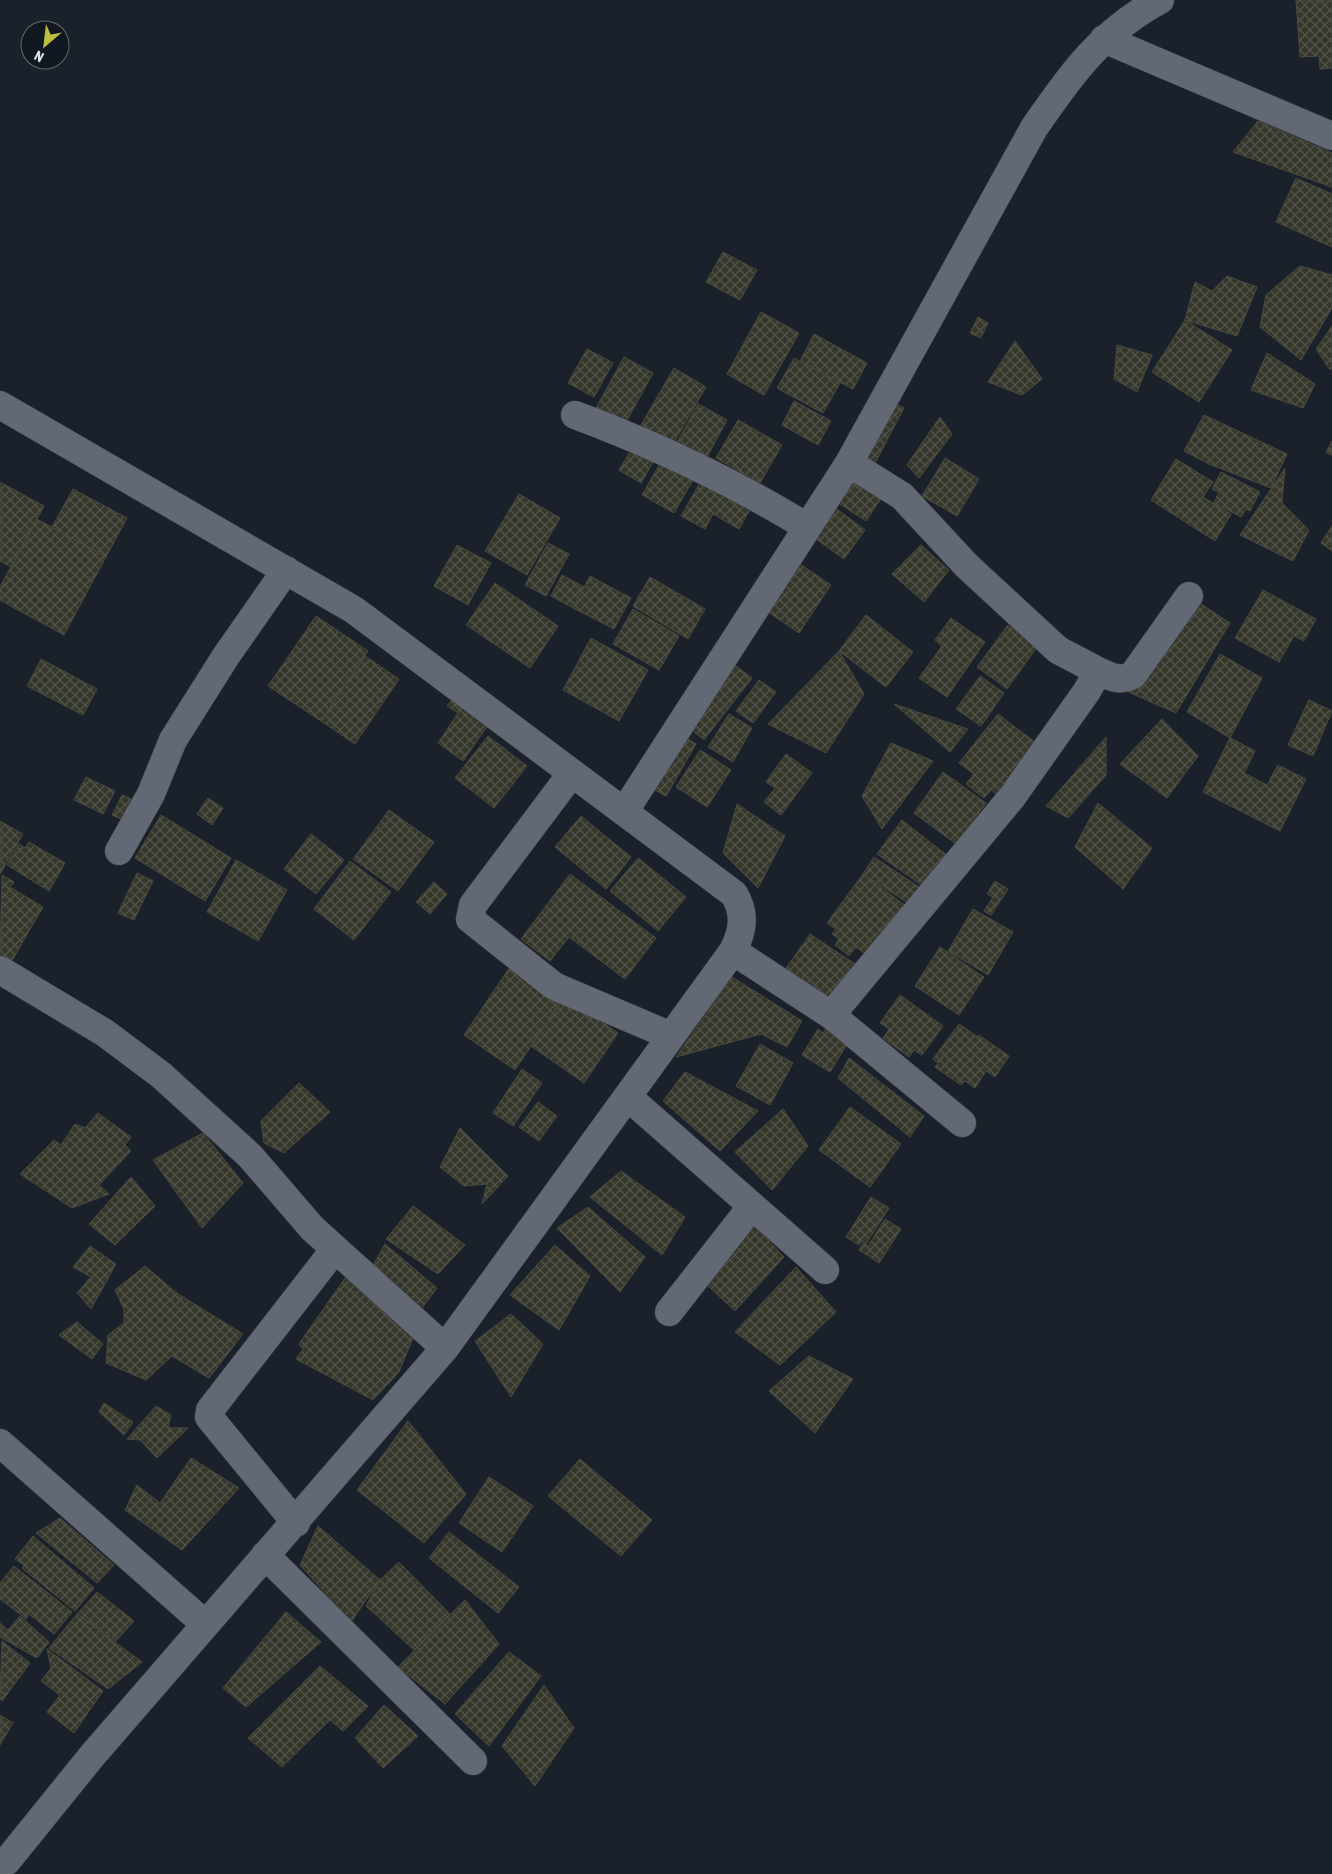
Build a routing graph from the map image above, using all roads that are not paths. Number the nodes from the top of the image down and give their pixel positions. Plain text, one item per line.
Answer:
1 (1160, 0) edge
2 (1104, 39) junction
3 (1332, 136) edge
4 (0, 405) edge
5 (575, 414) dead end
6 (849, 463) junction
7 (807, 527) junction
8 (286, 570) junction
9 (1189, 596) dead end
10 (1098, 670) junction
11 (572, 772) junction
12 (624, 812) junction
13 (119, 851) dead end
14 (733, 951) junction
15 (1, 974) edge
16 (831, 1015) junction
17 (671, 1036) junction
18 (628, 1097) junction
19 (962, 1123) dead end
20 (752, 1206) junction
21 (335, 1249) junction
22 (825, 1270) dead end
23 (670, 1312) dead end
24 (445, 1348) junction
25 (0, 1443) edge
26 (296, 1523) junction
27 (265, 1555) junction
28 (205, 1624) junction
29 (473, 1761) dead end
30 (10, 1867) edge

1 - 2 street
2 - 3 street
2 - 6 street
4 - 8 street
5 - 7 street
6 - 7 street
6 - 10 street
7 - 12 street
8 - 11 street
8 - 13 street
9 - 10 street
10 - 16 street
11 - 12 street
11 - 17 street
12 - 14 street
14 - 16 street
14 - 17 street
15 - 21 street
16 - 19 street
17 - 18 street
18 - 20 street
18 - 24 street
20 - 22 street
20 - 23 street
21 - 24 street
21 - 26 street
24 - 26 street
25 - 28 street
26 - 27 street
27 - 28 street
27 - 29 street
28 - 30 street

